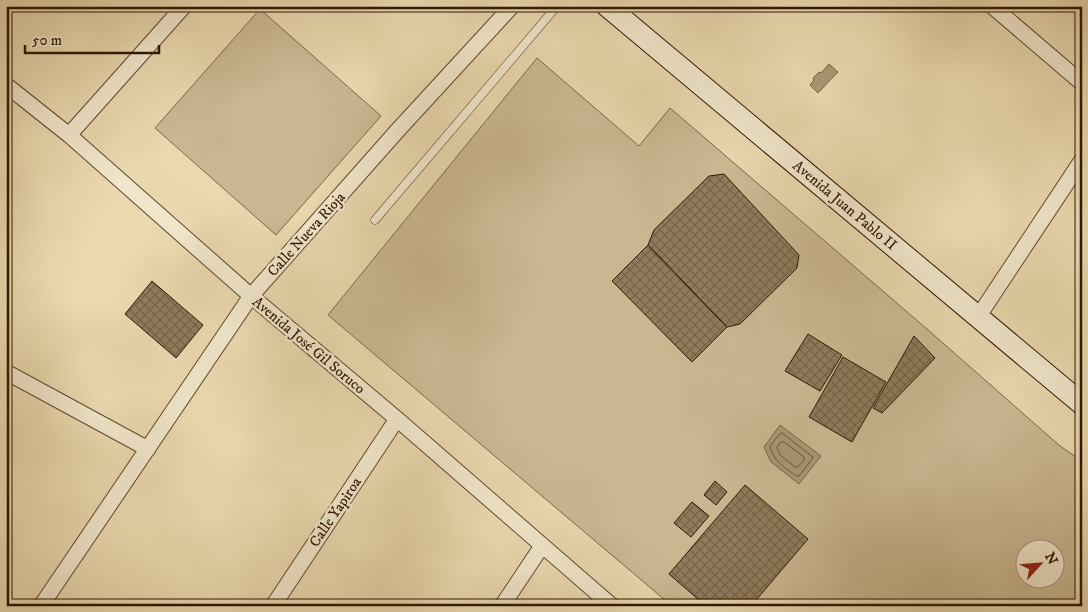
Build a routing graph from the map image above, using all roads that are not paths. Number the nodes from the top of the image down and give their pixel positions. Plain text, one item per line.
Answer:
1 (184, 6) edge
2 (512, 6) edge
3 (557, 6) edge
4 (607, 6) edge
5 (992, 6) edge
6 (1082, 83) edge
7 (6, 85) edge
8 (69, 135) junction
9 (1082, 160) edge
10 (374, 220) dead end
11 (251, 296) junction
12 (978, 317) junction
13 (6, 372) edge
14 (1082, 404) edge
15 (397, 419) junction
16 (148, 449) junction
17 (542, 546) junction
18 (41, 606) edge
19 (272, 606) edge
20 (502, 606) edge
21 (612, 606) edge

1 - 8 street
2 - 11 street, Calle Nueva Rioja
3 - 10 lane
4 - 12 street, Avenida Juan Pablo II
5 - 6 street
7 - 8 street, Avenida José Gil Soruco
8 - 11 street, Avenida José Gil Soruco
9 - 12 street
11 - 15 street, Avenida José Gil Soruco
11 - 16 street, Calle Nueva Rioja
12 - 14 street, Avenida Juan Pablo II
13 - 16 street
15 - 17 street, Avenida José Gil Soruco
15 - 19 street, Calle Yapiroa
16 - 18 street, Calle Nueva Rioja
17 - 20 street
17 - 21 street, Avenida José Gil Soruco

